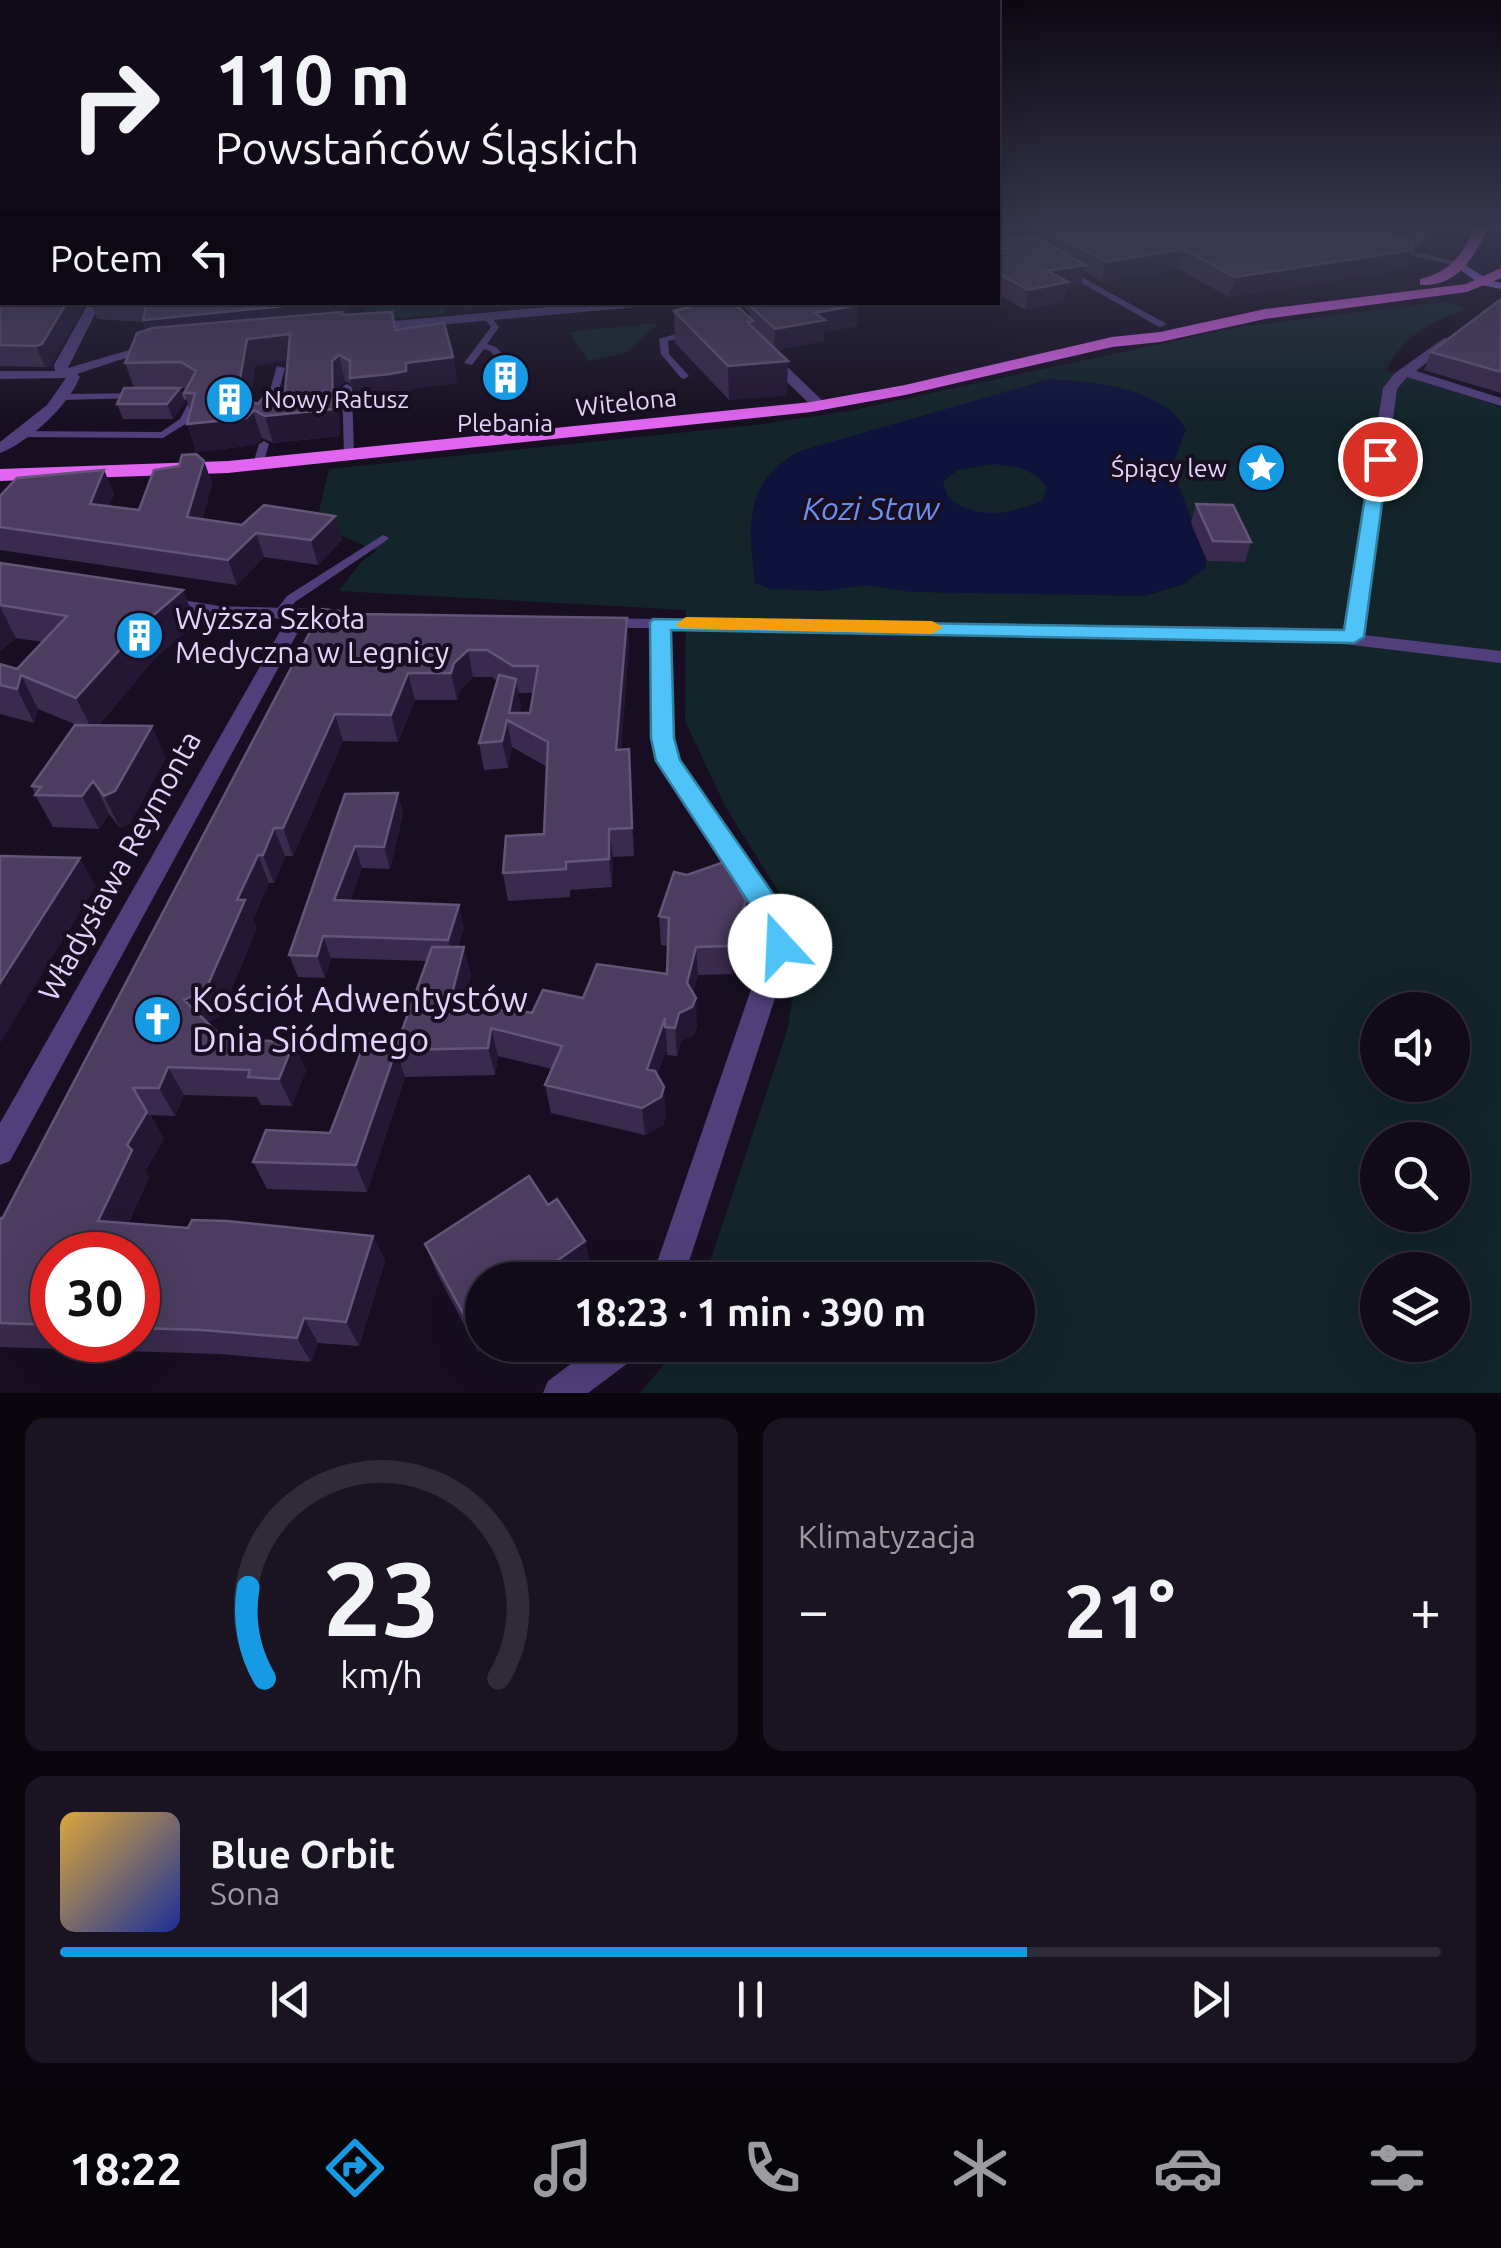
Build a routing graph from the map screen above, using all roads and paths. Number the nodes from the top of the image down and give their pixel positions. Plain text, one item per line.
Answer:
1 (1107, 293) edge
2 (1347, 293) edge
3 (1404, 293) edge
4 (93, 305) edge
5 (454, 305) edge
6 (614, 305) edge
7 (487, 316) junction
8 (455, 319) junction
9 (1162, 325) junction
10 (360, 328) edge
11 (700, 330) edge
12 (1455, 336) edge
13 (1112, 342) junction
14 (167, 345) edge
15 (482, 345) junction
16 (758, 348) edge
17 (505, 362) dead end
18 (469, 363) dead end
19 (280, 368) dead end
20 (1405, 372) junction
21 (64, 374) junction
22 (0, 375) edge
23 (684, 376) dead end
24 (346, 387) edge
25 (61, 397) junction
26 (1501, 402) edge
27 (820, 406) junction
28 (264, 426) edge
29 (17, 434) junction
30 (0, 449) edge
31 (348, 455) junction
32 (140, 473) junction
33 (0, 480) edge
34 (0, 496) edge
35 (384, 538) dead end
36 (148, 599) edge
37 (290, 614) junction
38 (375, 616) edge
39 (584, 621) edge
40 (660, 623) junction
41 (1354, 637) junction
42 (1501, 657) edge
43 (0, 1151) edge
44 (673, 1262) edge
45 (601, 1362) edge
46 (560, 1393) edge

1 - 9 lane
2 - 9 main road, Witelona
3 - 13 main road, Witelona
4 - 21 street
5 - 8 street
6 - 7 street
7 - 8 street
7 - 15 lane
8 - 10 street
9 - 13 main road, Witelona
11 - 23 lane
12 - 20 street
13 - 27 main road, Witelona
14 - 21 street
15 - 17 lane
15 - 18 lane
16 - 27 street
19 - 28 lane
20 - 26 street
20 - 41 street
21 - 22 street
21 - 25 street
24 - 31 lane
25 - 29 street
25 - 29 lane
27 - 31 main road, Witelona
29 - 30 street
31 - 32 main road, Witelona
32 - 33 main road, Witelona
32 - 34 main road, Witelona
35 - 37 lane
36 - 37 street
37 - 38 street
37 - 43 street, Władysława Reymonta
39 - 40 street
40 - 41 street
40 - 44 street
41 - 42 street
45 - 46 street

